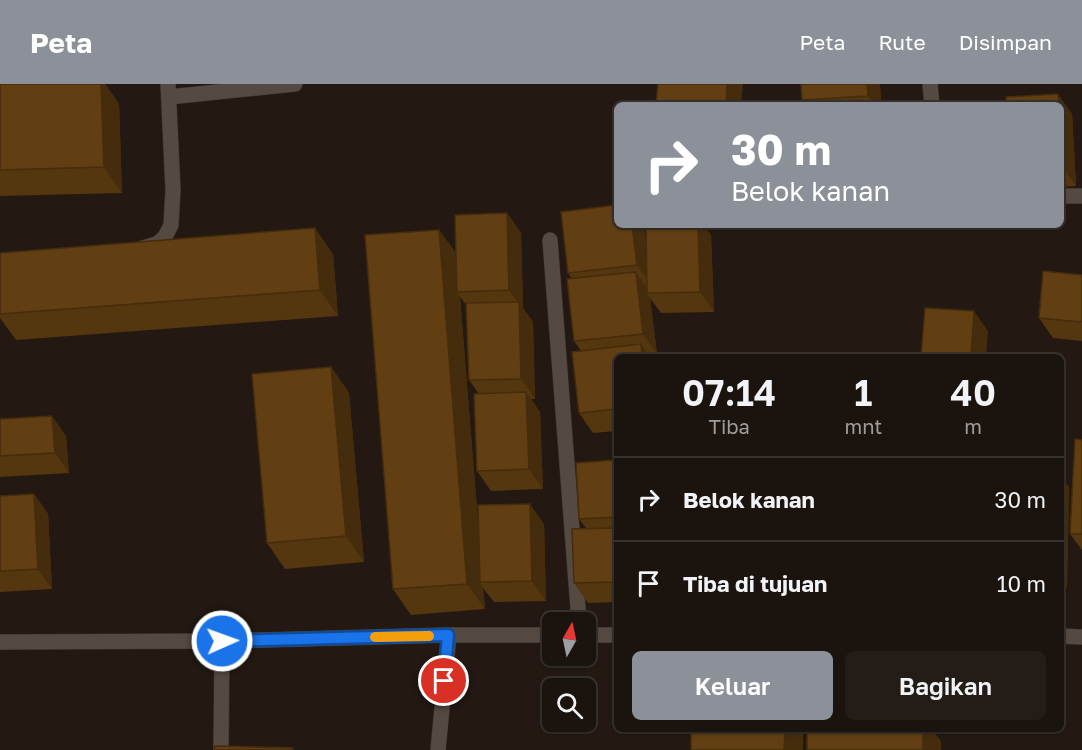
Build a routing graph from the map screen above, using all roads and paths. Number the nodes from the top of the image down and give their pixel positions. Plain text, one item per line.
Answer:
1 (295, 84) edge
2 (930, 84) edge
3 (169, 91) edge
4 (932, 102) edge
5 (1064, 196) edge
6 (1082, 196) edge
7 (550, 240) dead end
8 (132, 250) edge
9 (578, 612) edge
10 (448, 635) junction
11 (542, 635) edge
12 (596, 635) edge
13 (614, 635) edge
14 (1064, 636) edge
15 (1082, 637) edge
16 (222, 641) junction
17 (0, 642) edge
18 (221, 750) edge
19 (438, 750) edge

1 - 3 street
2 - 4 street
3 - 8 street
5 - 6 street
7 - 9 street
10 - 11 street
10 - 16 street
10 - 19 street
12 - 13 street
14 - 15 street
16 - 17 street
16 - 18 street

